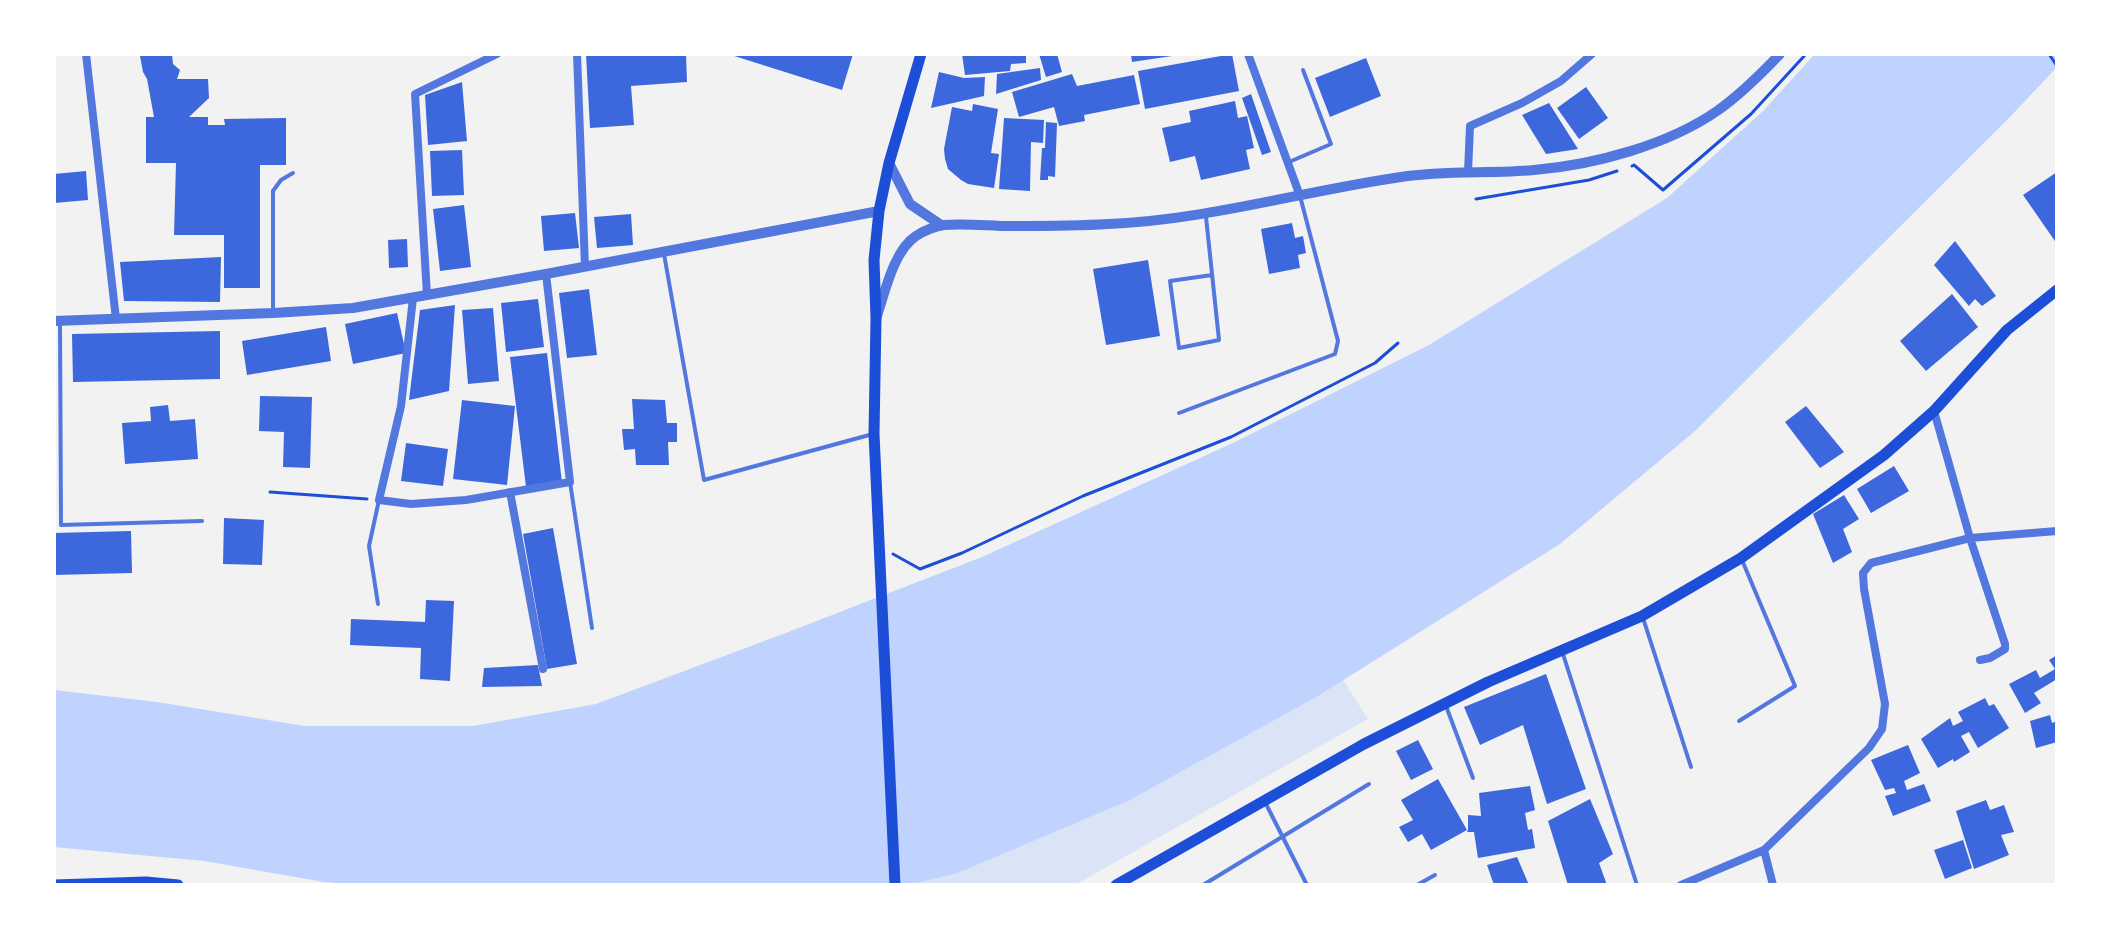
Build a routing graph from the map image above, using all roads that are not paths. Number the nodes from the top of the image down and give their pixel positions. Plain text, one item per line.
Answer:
1 (86, 54) edge
2 (497, 54) edge
3 (577, 54) edge
4 (921, 54) edge
5 (1248, 54) edge
6 (1592, 54) edge
7 (1780, 54) edge
8 (1303, 70) dead end
9 (1289, 162) junction
10 (889, 163) junction
11 (1468, 172) junction
12 (293, 173) dead end
13 (1300, 196) junction
14 (879, 211) junction
15 (1205, 214) junction
16 (941, 225) junction
17 (664, 252) junction
18 (585, 267) junction
19 (546, 274) junction
20 (1212, 275) junction
21 (2057, 290) edge
22 (427, 295) junction
23 (413, 298) junction
24 (273, 313) junction
25 (876, 318) junction
26 (116, 319) junction
27 (57, 320) edge
28 (1934, 411) junction
29 (1179, 413) dead end
30 (874, 434) junction
31 (570, 482) junction
32 (510, 492) junction
33 (379, 500) junction
34 (202, 521) dead end
35 (2057, 531) edge
36 (1970, 538) junction
37 (1741, 558) junction
38 (378, 604) dead end
39 (1642, 616) junction
40 (592, 628) dead end
41 (1562, 651) junction
42 (1980, 660) dead end
43 (543, 669) dead end
44 (1445, 704) junction
45 (1739, 721) dead end
46 (1691, 767) dead end
47 (1473, 778) dead end
48 (1369, 784) dead end
49 (1265, 802) junction
50 (1283, 838) junction
51 (1764, 850) junction
52 (1435, 875) dead end
53 (90, 884) edge
54 (54, 885) edge
55 (178, 885) edge
56 (895, 885) edge
57 (1116, 885) edge
58 (1203, 885) edge
59 (1307, 885) edge
60 (1417, 885) edge
61 (1637, 885) edge
62 (1681, 885) edge
63 (1773, 885) edge

1 - 26 street
2 - 22 street
3 - 18 street
4 - 10 main road
5 - 9 street
6 - 11 street
7 - 11 street
8 - 9 lane
9 - 13 street
10 - 14 main road
10 - 16 street
11 - 13 street
12 - 24 lane
13 - 15 street
13 - 29 lane
14 - 17 street
14 - 25 main road
15 - 16 street
15 - 20 lane
16 - 25 street
17 - 18 street
17 - 30 lane
18 - 19 street
19 - 22 street
19 - 31 street
20 - 20 lane
21 - 28 main road
22 - 23 street
23 - 24 street
23 - 33 street
24 - 26 street
25 - 30 main road
26 - 27 street
27 - 34 lane
28 - 36 street
28 - 37 main road
30 - 56 main road
31 - 32 street
31 - 40 lane
32 - 33 street
32 - 43 street
33 - 38 lane
35 - 36 street
36 - 42 street
36 - 51 street
37 - 39 main road
37 - 45 lane
39 - 41 main road
39 - 46 lane
41 - 44 main road
41 - 61 lane
44 - 47 lane
44 - 49 main road
48 - 50 lane
49 - 50 lane
49 - 57 main road
50 - 58 lane
50 - 59 lane
51 - 62 street
51 - 63 street
52 - 60 lane
53 - 54 main road
53 - 55 main road

